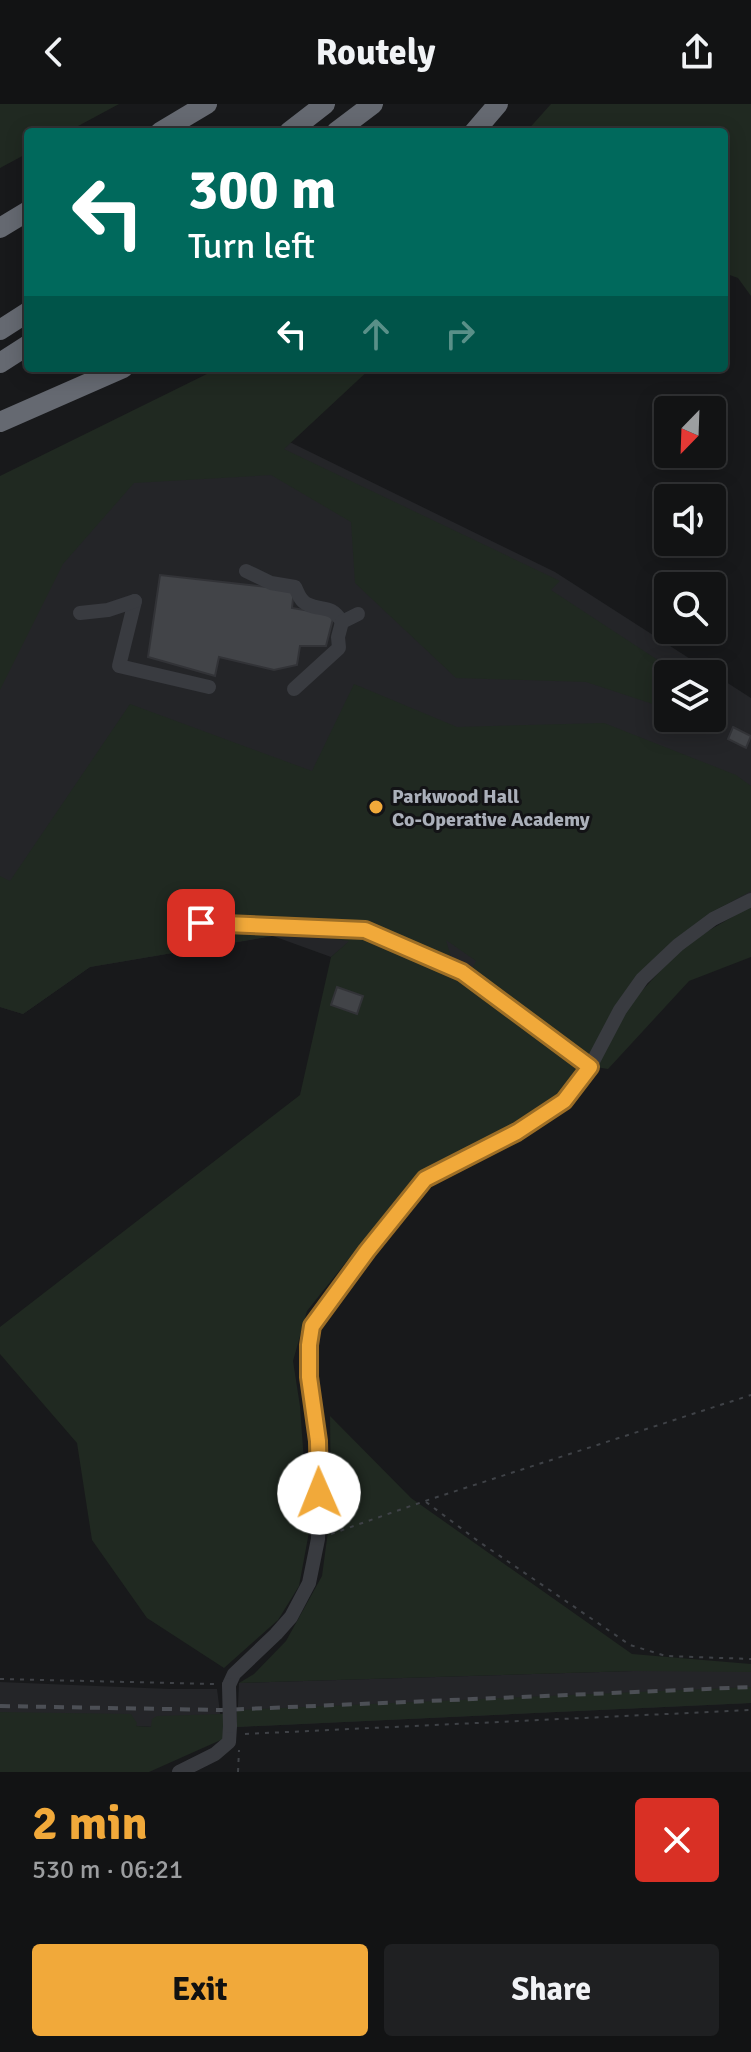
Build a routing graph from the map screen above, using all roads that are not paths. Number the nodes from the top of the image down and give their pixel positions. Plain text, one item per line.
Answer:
1 (207, 104) edge
2 (325, 104) edge
3 (373, 104) edge
4 (498, 104) edge
5 (167, 128) edge
6 (294, 128) edge
7 (341, 128) edge
8 (477, 128) edge
9 (24, 213) edge
10 (0, 228) edge
11 (24, 315) edge
12 (0, 330) edge
13 (24, 348) edge
14 (0, 363) edge
15 (114, 372) edge
16 (0, 422) edge
17 (246, 571) dead end
18 (80, 613) dead end
19 (358, 614) dead end
20 (342, 622) junction
21 (209, 687) dead end
22 (294, 689) dead end
23 (751, 900) edge
24 (201, 923) dead end
25 (590, 1067) junction
26 (179, 1772) edge

1 - 5 highway
2 - 6 highway
3 - 7 highway
4 - 8 highway
9 - 10 highway
11 - 12 highway
13 - 14 highway
15 - 16 highway
17 - 20 street
18 - 21 street
19 - 20 street
20 - 22 street
23 - 25 street
24 - 25 street
25 - 26 street, bridge

